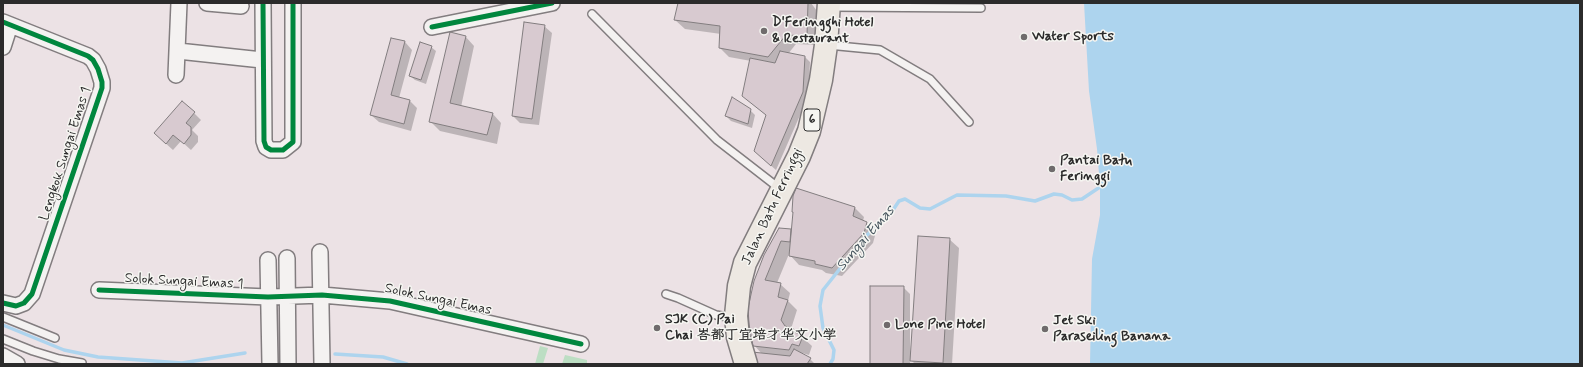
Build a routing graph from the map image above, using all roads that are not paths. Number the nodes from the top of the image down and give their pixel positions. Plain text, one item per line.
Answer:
1 (179, 3) edge
2 (207, 3) edge
3 (263, 3) edge
4 (293, 3) edge
5 (552, 3) edge
6 (825, 5) edge
7 (241, 6) dead end
8 (981, 8) dead end
9 (592, 14) dead end
10 (6, 24) edge
11 (432, 27) dead end
12 (822, 45) junction
13 (3, 47) edge
14 (178, 50) junction
15 (262, 60) junction
16 (176, 75) dead end
17 (969, 122) dead end
18 (778, 188) junction
19 (320, 252) dead end
20 (287, 258) dead end
21 (268, 260) dead end
22 (99, 290) dead end
23 (666, 294) dead end
24 (322, 296) junction
25 (268, 297) junction
26 (288, 297) junction
27 (3, 303) edge
28 (3, 317) edge
29 (732, 317) junction
30 (3, 338) edge
31 (56, 338) dead end
32 (581, 344) dead end
33 (3, 356) edge
34 (82, 363) dead end
35 (17, 364) edge
36 (270, 364) edge
37 (288, 364) edge
38 (322, 364) edge
39 (737, 364) edge
40 (746, 364) edge

1 - 14 street
2 - 7 street
3 - 15 street
4 - 15 street
5 - 11 street
6 - 8 lane
6 - 12 main road, Jalan Batu Ferringgi / 6
9 - 18 lane
10 - 13 street
10 - 27 street, Lengkok Sungai Emas 1
12 - 17 lane
12 - 18 main road, Jalan Batu Ferringgi / 6
14 - 15 street
14 - 16 street
18 - 29 main road, Jalan Batu Ferringgi / 6
19 - 24 street
20 - 26 street
21 - 25 street
22 - 25 street, Solok Sungai Emas 1
23 - 29 lane
24 - 26 street, Solok Sungai Emas
24 - 32 street, Solok Sungai Emas
24 - 38 street
25 - 26 street, Solok Sungai Emas 1
25 - 36 street
26 - 37 street
28 - 31 lane
29 - 39 main road, Jalan Batu Ferringgi / 6
29 - 40 main road, Jalan Batu Ferringgi / 6
30 - 34 lane
33 - 35 street

